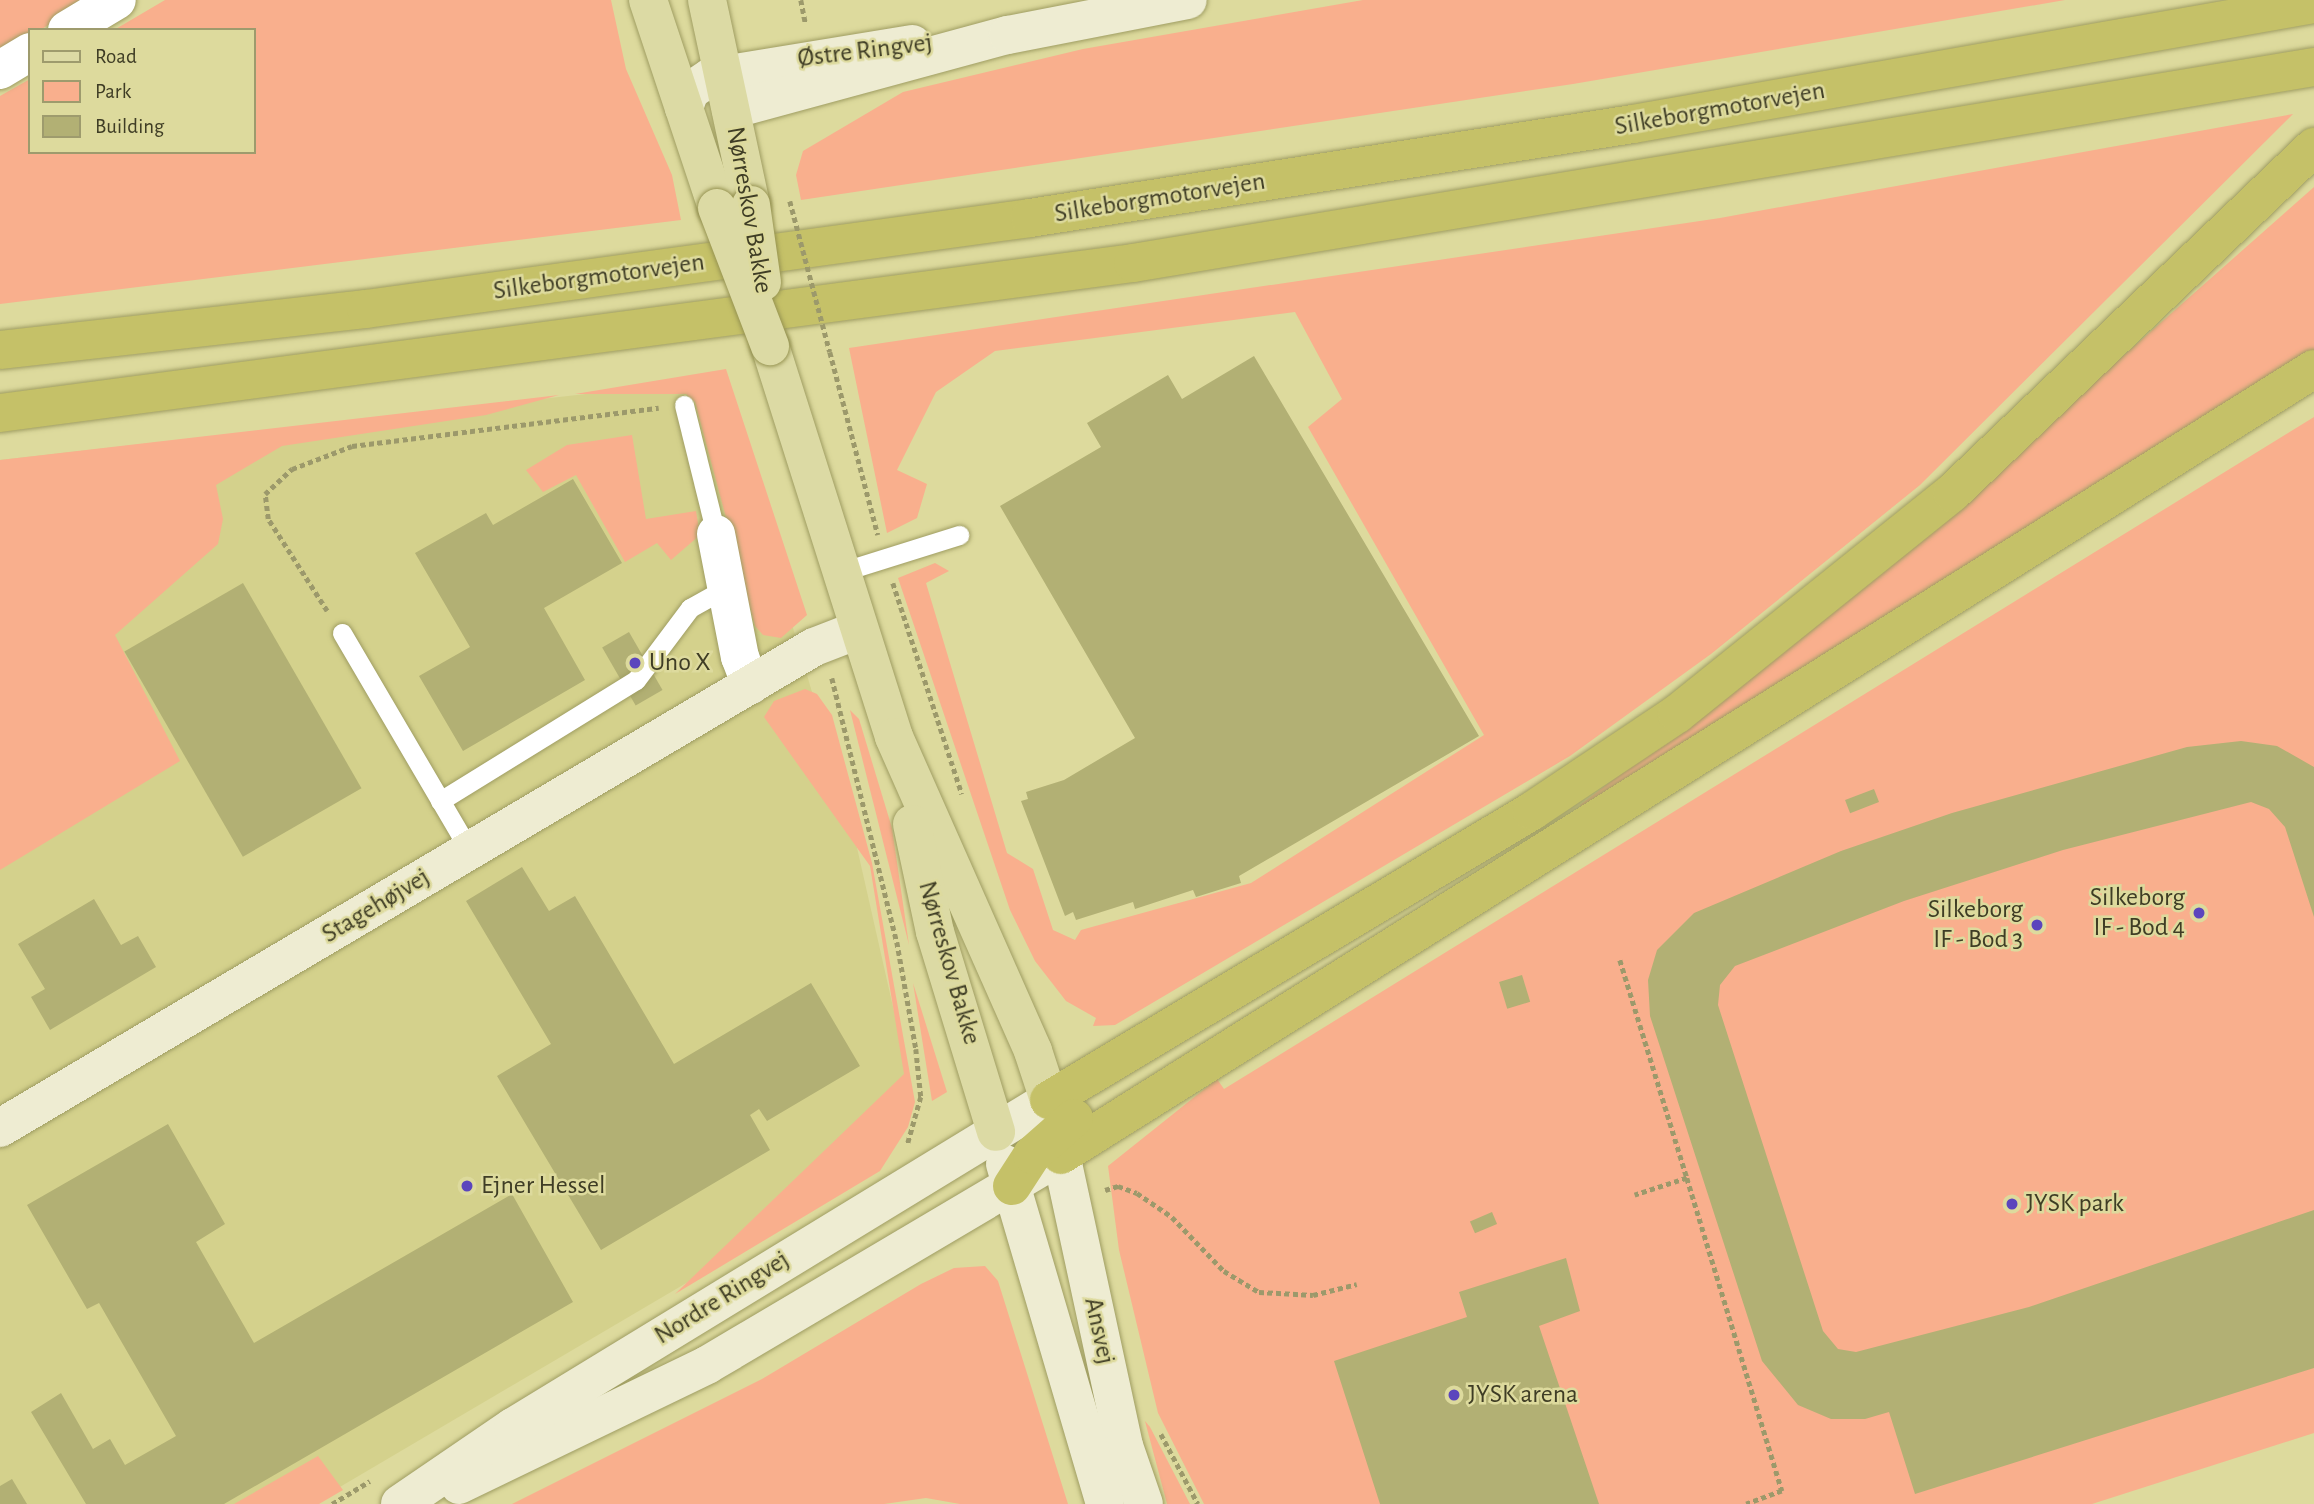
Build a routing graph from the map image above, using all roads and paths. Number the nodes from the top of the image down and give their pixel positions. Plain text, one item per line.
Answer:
1 (117, 0) edge
2 (649, 0) edge
3 (674, 0) edge
4 (707, 0) edge
5 (801, 0) edge
6 (1188, 0) edge
7 (2314, 4) edge
8 (806, 25) dead end
9 (70, 28) edge
10 (28, 53) edge
11 (2314, 67) edge
12 (0, 69) edge
13 (710, 94) junction
14 (2308, 152) edge
15 (790, 201) dead end
16 (0, 350) edge
17 (2314, 369) edge
18 (684, 405) joint
19 (0, 413) edge
20 (716, 534) joint
21 (959, 535) dead end
22 (884, 556) junction
23 (841, 572) junction
24 (726, 589) junction
25 (858, 630) junction
26 (342, 633) joint
27 (823, 643) junction
28 (751, 685) junction
29 (894, 737) junction
30 (440, 801) junction
31 (967, 808) dead end
32 (470, 851) junction
33 (1620, 960) dead end
34 (0, 1128) edge
35 (1056, 1128) junction
36 (903, 1154) dead end
37 (1004, 1158) junction
38 (1687, 1178) junction
39 (1097, 1192) dead end
40 (1634, 1195) dead end
41 (1357, 1284) dead end
42 (390, 1490) edge
43 (332, 1504) edge
44 (418, 1504) edge
45 (1105, 1504) edge
46 (1144, 1504) edge
47 (1746, 1504) edge

1 - 9 street
2 - 13 main road, Nørreskov Bakke
3 - 13 main road
4 - 13 main road, Nørreskov Bakke
5 - 8 path
6 - 13 main road, Østre Ringvej
7 - 16 highway, Silkeborgmotorvejen
10 - 12 street
11 - 19 highway
13 - 23 main road, Nørreskov Bakke, bridge
14 - 35 highway
15 - 22 path, bridge
17 - 35 highway
18 - 20 lane
18 - 26 path
20 - 24 street
21 - 22 lane
22 - 23 lane
22 - 31 path
23 - 25 main road, Nørreskov Bakke
24 - 28 street
24 - 30 lane
25 - 27 main road, Stagehøjvej
25 - 29 main road, Nørreskov Bakke
26 - 30 lane
27 - 28 main road, Stagehøjvej
27 - 36 path
28 - 32 main road, Stagehøjvej
29 - 35 main road, Nørreskov Bakke
29 - 37 main road, Nørreskov Bakke
30 - 32 lane
32 - 34 main road, Stagehøjvej
33 - 38 path
35 - 37 main road
35 - 37 main road, Nordre Ringvej
35 - 46 main road, Ansvej
37 - 42 main road, Nordre Ringvej
37 - 44 main road, Nordre Ringvej
37 - 45 main road, Ansvej
38 - 40 path
38 - 47 path
39 - 41 path
42 - 43 path

